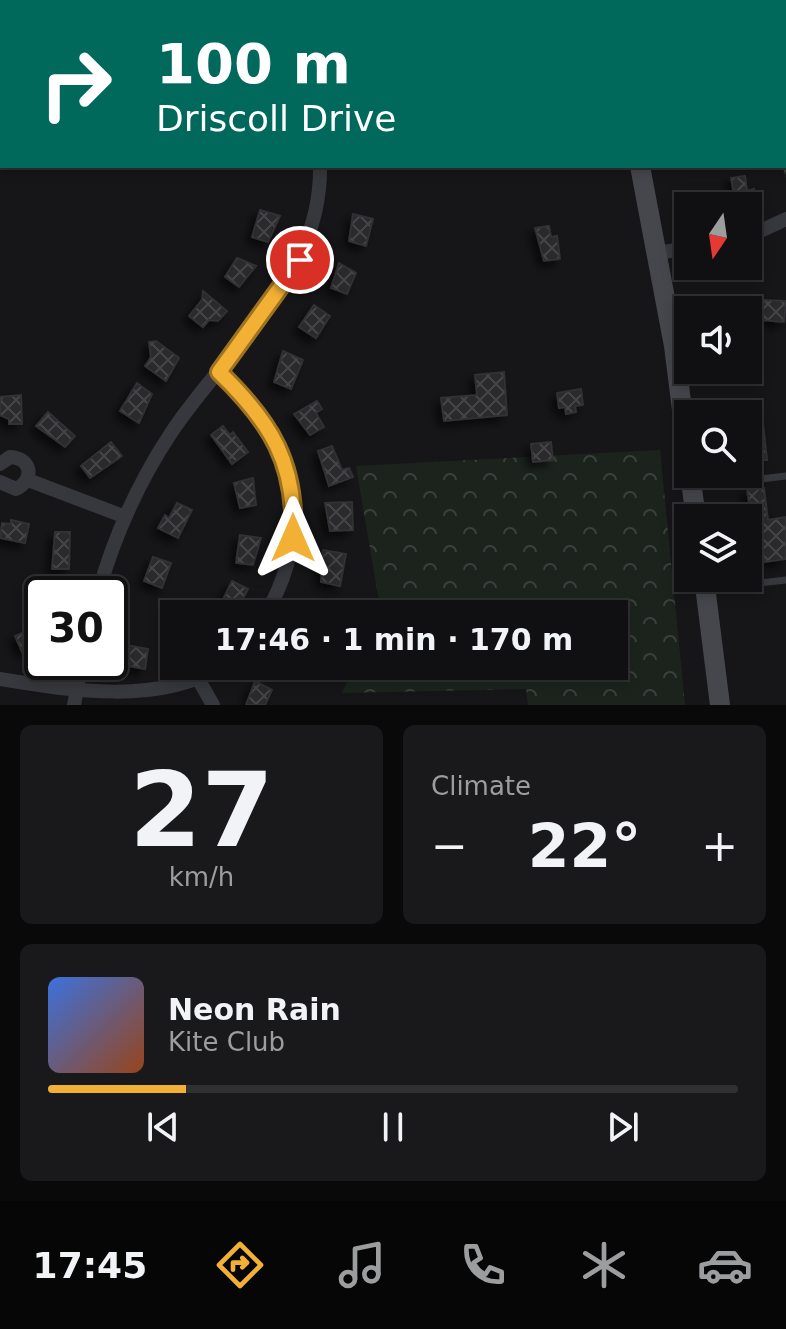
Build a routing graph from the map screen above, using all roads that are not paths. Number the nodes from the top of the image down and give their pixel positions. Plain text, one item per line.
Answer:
1 (320, 168) edge
2 (640, 168) edge
3 (786, 219) edge
4 (762, 230) edge
5 (674, 250) edge
6 (658, 253) junction
7 (219, 372) junction
8 (680, 400) edge
9 (0, 464) edge
10 (786, 476) edge
11 (762, 477) edge
12 (28, 480) junction
13 (0, 482) edge
14 (123, 516) junction
15 (104, 576) edge
16 (786, 580) edge
17 (762, 581) edge
18 (705, 592) edge
19 (272, 600) edge
20 (0, 679) edge
21 (203, 680) edge
22 (200, 682) junction
23 (75, 698) edge
24 (213, 705) edge
25 (720, 705) edge

1 - 7 street
2 - 6 street
3 - 4 street
5 - 6 street
6 - 8 street
7 - 14 street
7 - 19 street
9 - 12 street
10 - 11 lane
12 - 13 street
12 - 14 street
14 - 15 street
16 - 17 lane
18 - 25 street
20 - 23 street
21 - 22 street
22 - 23 street
22 - 24 street

